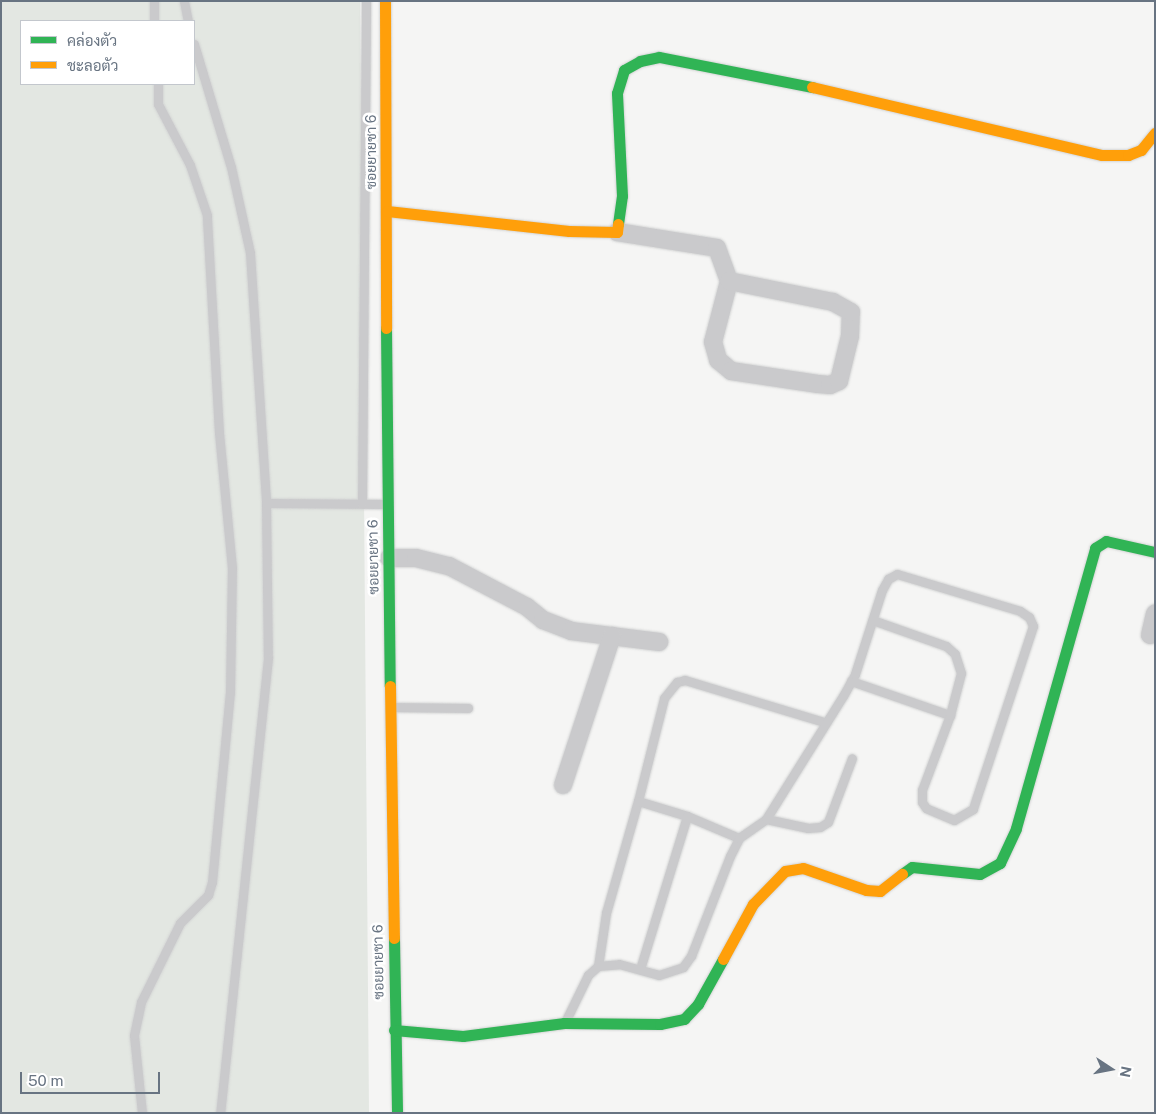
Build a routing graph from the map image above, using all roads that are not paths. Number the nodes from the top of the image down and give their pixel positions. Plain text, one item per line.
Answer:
1 (154, 1) edge
2 (184, 1) edge
3 (366, 1) edge
4 (385, 1) edge
5 (154, 20) edge
6 (188, 20) edge
7 (195, 47) edge
8 (158, 85) edge
9 (1155, 133) edge
10 (387, 211) junction
11 (617, 232) junction
12 (729, 281) junction
13 (266, 503) junction
14 (362, 504) junction
15 (387, 504) junction
16 (1155, 552) edge
17 (389, 558) junction
18 (1155, 614) edge
19 (872, 620) junction
20 (1150, 635) dead end
21 (612, 636) junction
22 (659, 642) dead end
23 (851, 681) junction
24 (390, 707) junction
25 (468, 708) dead end
26 (950, 715) junction
27 (824, 722) junction
28 (852, 758) dead end
29 (563, 785) dead end
30 (638, 801) junction
31 (687, 816) junction
32 (766, 819) junction
33 (739, 838) junction
34 (598, 966) junction
35 (640, 969) junction
36 (564, 1023) junction
37 (394, 1030) junction
38 (142, 1113) edge
39 (220, 1113) edge
40 (397, 1113) edge

1 - 5 lane
2 - 6 lane
3 - 14 lane
4 - 10 street, ซอยยายชา 6
7 - 13 lane
8 - 38 lane
9 - 11 street
10 - 11 street
10 - 15 street, ซอยยายชา 6
11 - 12 street
12 - 12 street
13 - 14 lane
13 - 39 lane
14 - 15 lane
15 - 17 street, ซอยยายชา 6
16 - 36 street
17 - 21 street
17 - 24 street, ซอยยายชา 6
18 - 20 street
19 - 23 lane
19 - 26 lane
19 - 26 lane
21 - 22 street
21 - 29 street
23 - 26 lane
23 - 27 lane
24 - 25 lane
24 - 37 street, ซอยยายชา 6
27 - 30 lane
27 - 32 lane
28 - 32 lane
30 - 31 lane
30 - 34 lane
31 - 33 lane
31 - 35 lane
32 - 33 lane
33 - 35 lane
34 - 35 lane
34 - 36 lane
36 - 37 street
37 - 40 street, ซอยยายชา 6

